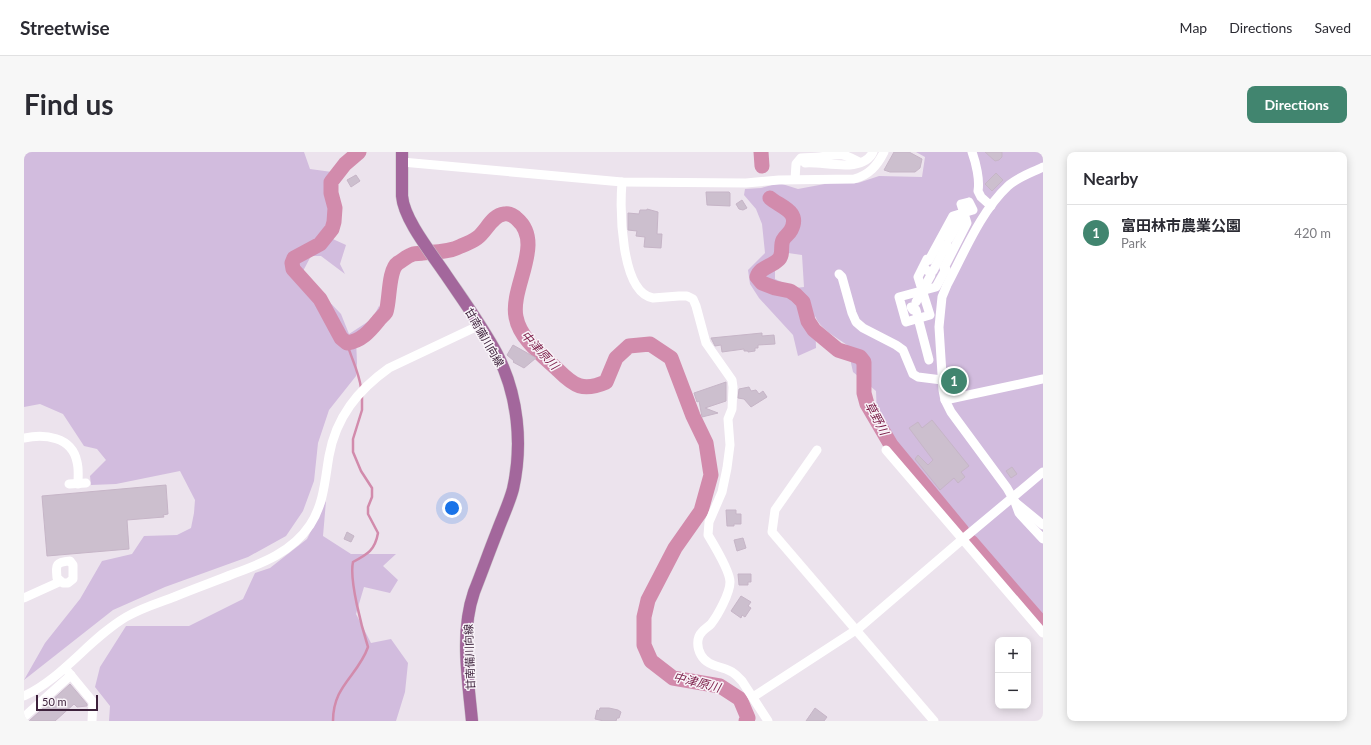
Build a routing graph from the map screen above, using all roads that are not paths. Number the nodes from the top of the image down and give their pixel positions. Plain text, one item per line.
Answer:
1 (873, 152) edge
2 (884, 152) edge
3 (972, 152) edge
4 (402, 157) edge
5 (1043, 169) edge
6 (795, 180) junction
7 (622, 182) junction
8 (978, 191) junction
9 (991, 206) junction
10 (955, 229) junction
11 (839, 274) dead end
12 (925, 287) junction
13 (480, 325) junction
14 (939, 330) junction
15 (922, 334) junction
16 (929, 360) dead end
17 (1043, 379) edge
18 (942, 380) junction
19 (945, 400) junction
20 (24, 438) edge
21 (817, 450) dead end
22 (886, 450) dead end
23 (1043, 472) edge
24 (78, 484) dead end
25 (1013, 499) junction
26 (1043, 525) edge
27 (1043, 538) edge
28 (962, 539) junction
29 (59, 580) dead end
30 (24, 598) edge
31 (856, 630) junction
32 (1043, 633) edge
33 (68, 672) junction
34 (24, 696) edge
35 (753, 697) junction
36 (24, 717) edge
37 (92, 721) edge
38 (472, 721) edge
39 (768, 721) edge
40 (934, 721) edge

1 - 6 street
2 - 6 street
3 - 8 street
4 - 7 street
4 - 13 main road, 甘南備川向線
5 - 9 street
6 - 7 street
7 - 35 street
8 - 9 street
8 - 10 street
9 - 14 street
10 - 12 street
10 - 12 street
11 - 18 street
12 - 15 street
13 - 33 street
13 - 38 main road, 甘南備川向線
14 - 15 street
14 - 18 street
15 - 16 street
17 - 19 street
18 - 19 street
19 - 25 street
20 - 24 street
21 - 31 street
22 - 28 street
23 - 25 street
25 - 26 street
25 - 27 street
25 - 28 street
28 - 31 street
28 - 32 street
29 - 30 street
31 - 35 street
31 - 40 street
33 - 34 street
33 - 36 street
33 - 37 street
35 - 39 street

